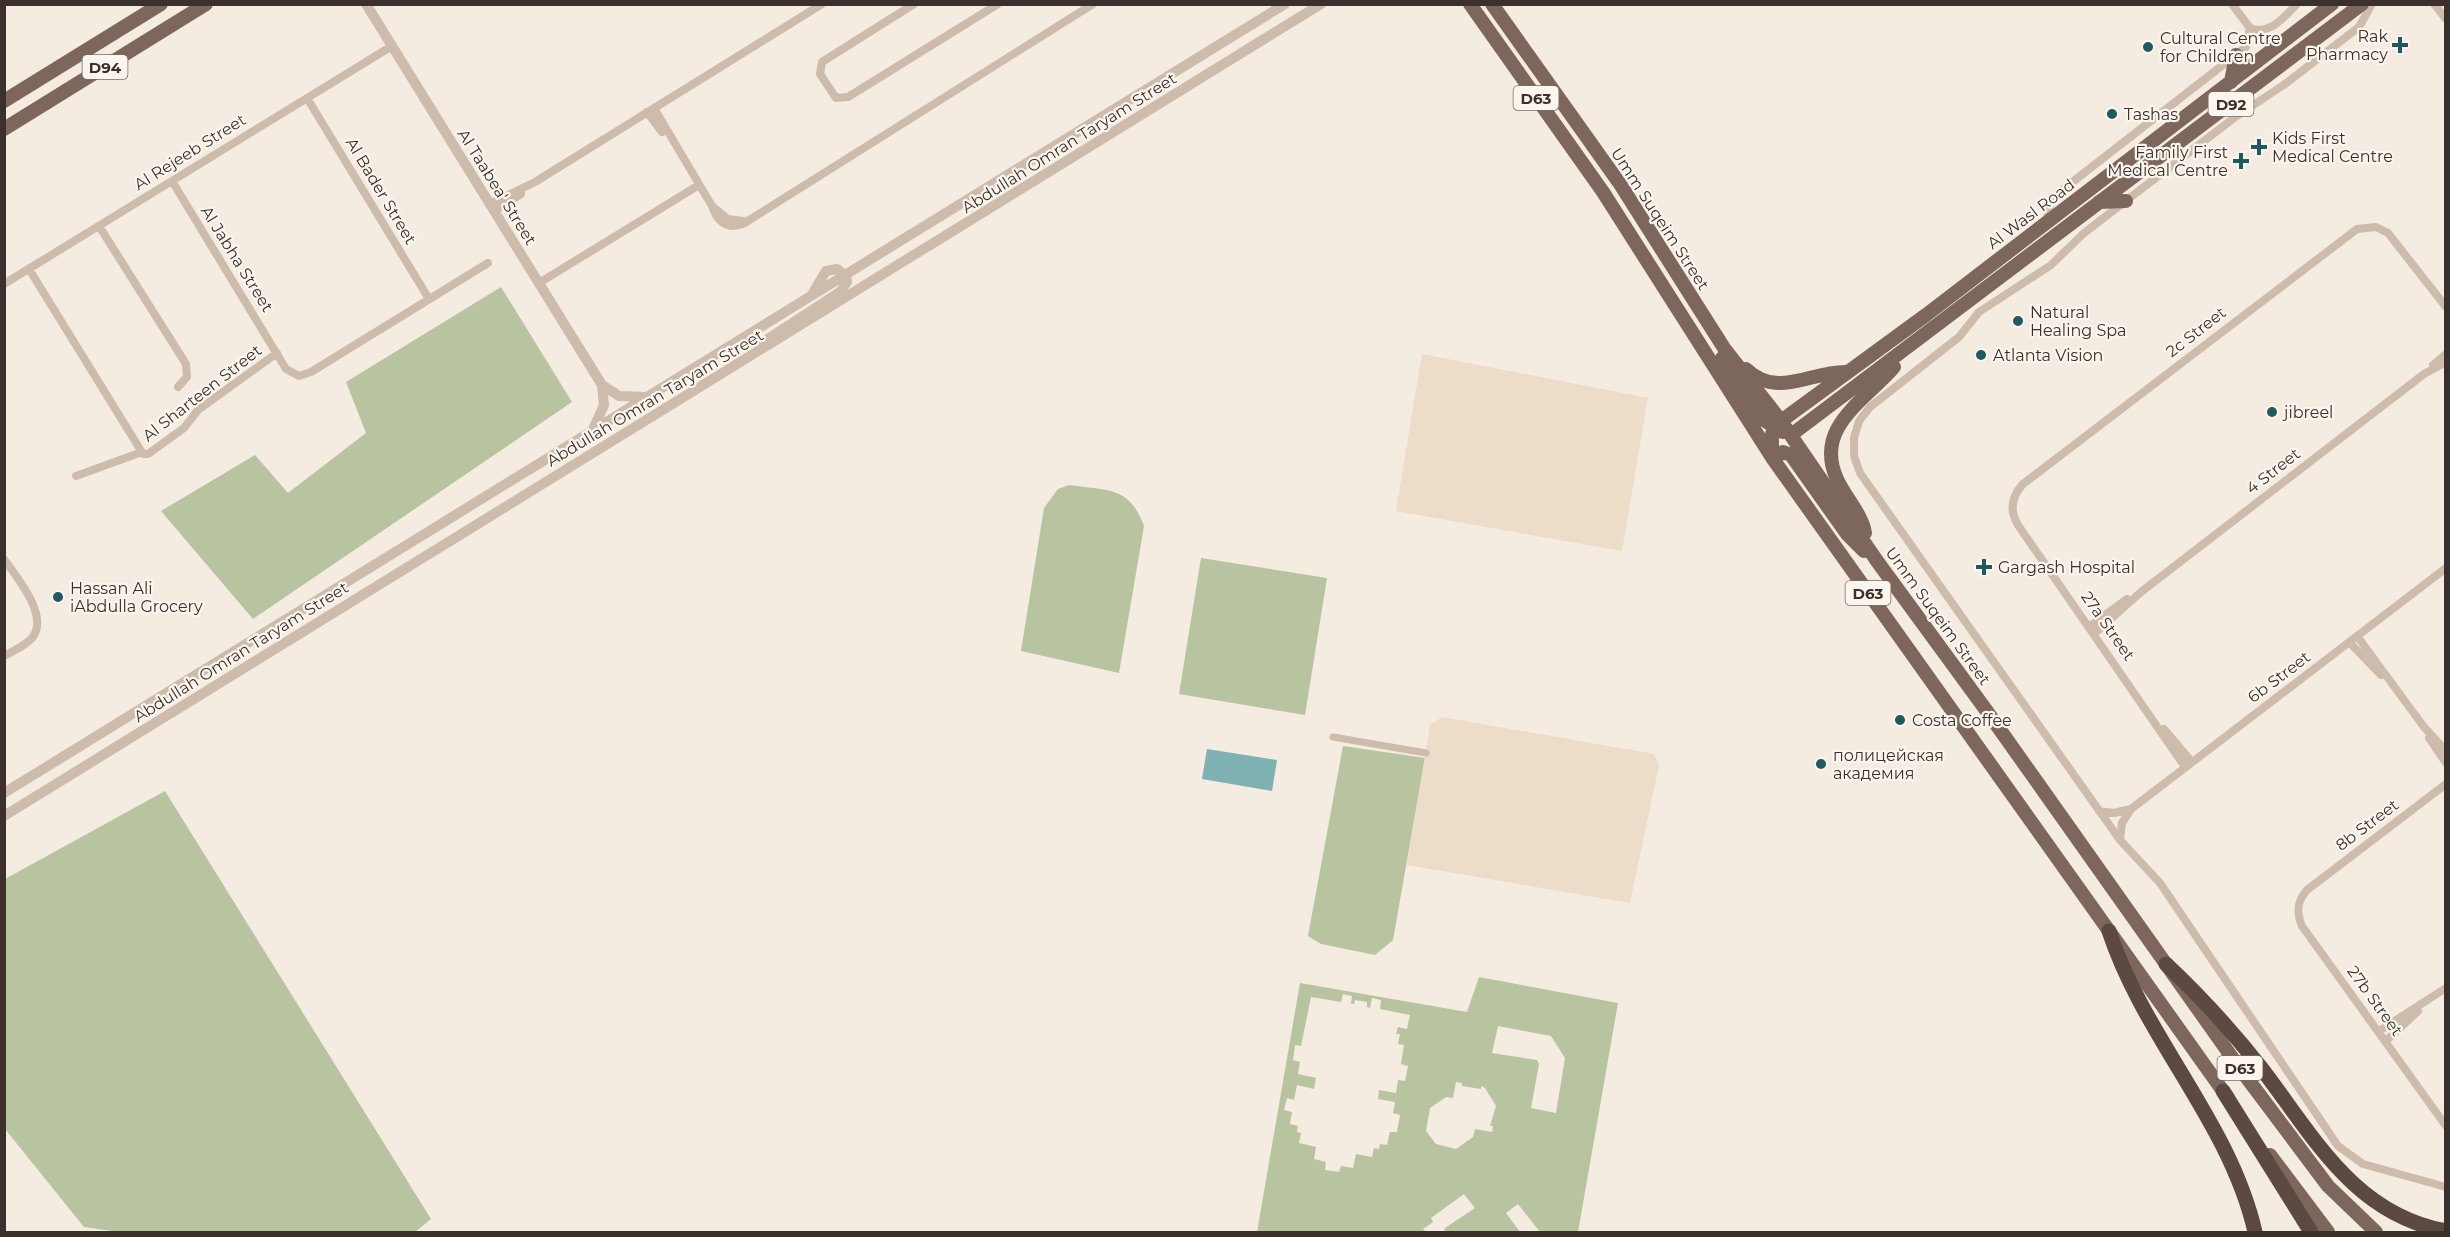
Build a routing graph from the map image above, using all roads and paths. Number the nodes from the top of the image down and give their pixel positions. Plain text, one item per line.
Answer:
1 (161, 4) edge
2 (206, 4) edge
3 (366, 4) edge
4 (822, 4) edge
5 (915, 4) edge
6 (998, 4) edge
7 (1093, 4) edge
8 (1285, 4) edge
9 (1321, 4) edge
10 (1470, 4) edge
11 (1492, 4) edge
12 (2232, 4) edge
13 (2297, 4) edge
14 (2332, 4) edge
15 (2362, 4) edge
16 (2372, 4) edge
17 (2434, 4) edge
18 (2445, 19) edge
19 (2250, 28) junction
20 (392, 46) junction
21 (2236, 55) junction
22 (2231, 82) junction
23 (307, 98) junction
24 (4, 101) edge
25 (651, 110) junction
26 (4, 129) edge
27 (172, 181) junction
28 (699, 185) junction
29 (2126, 201) junction
30 (2099, 202) junction
31 (492, 208) junction
32 (2046, 223) junction
33 (99, 226) junction
34 (488, 263) dead end
35 (29, 269) junction
36 (846, 276) junction
37 (539, 283) junction
38 (4, 285) edge
39 (429, 299) junction
40 (2445, 307) edge
41 (1680, 312) junction
42 (1910, 346) junction
43 (1724, 348) junction
44 (277, 353) junction
45 (2445, 354) edge
46 (741, 362) junction
47 (2445, 362) edge
48 (1848, 372) junction
49 (2424, 375) junction
50 (602, 385) junction
51 (178, 387) dead end
52 (648, 396) junction
53 (1773, 420) junction
54 (591, 431) junction
55 (1791, 435) junction
56 (141, 452) junction
57 (1773, 459) junction
58 (76, 476) dead end
59 (2023, 484) joint
60 (1866, 544) junction
61 (4, 559) edge
62 (1877, 561) junction
63 (2445, 568) edge
64 (2093, 630) junction
65 (2357, 636) junction
66 (2349, 642) junction
67 (4, 656) edge
68 (2391, 683) junction
69 (2424, 727) junction
70 (1333, 737) dead end
71 (2445, 751) edge
72 (1426, 753) dead end
73 (2445, 763) edge
74 (2189, 765) junction
75 (2445, 784) edge
76 (4, 793) edge
77 (2131, 809) junction
78 (2099, 811) junction
79 (4, 816) edge
80 (2120, 840) junction
81 (2307, 890) joint
82 (2109, 931) junction
83 (2166, 964) junction
84 (2445, 988) edge
85 (2426, 1002) junction
86 (2379, 1031) junction
87 (2386, 1041) junction
88 (2223, 1091) junction
89 (2445, 1126) edge
90 (2445, 1187) edge
91 (2445, 1231) edge
92 (2255, 1233) edge
93 (2311, 1233) edge
94 (2328, 1233) edge
95 (2376, 1233) edge

1 - 24 main road, D94
2 - 26 main road, D94
3 - 20 street, Al Taabea' Street
4 - 25 street
5 - 6 street
7 - 28 street
8 - 36 street, Abdullah Omran Taryam Street
9 - 46 street, Abdullah Omran Taryam Street
10 - 41 main road, Umm Suqeim Street / D63
11 - 43 main road, Umm Suqeim Street / D63
12 - 19 street
13 - 19 street
14 - 22 main road, Al Wasl Road / D92
15 - 30 main road, Al Wasl Road / D92
16 - 29 street
17 - 18 street
19 - 21 street
20 - 23 street, Al Rejeeb Street
20 - 31 street, Al Taabea' Street
21 - 22 main road
21 - 32 street
22 - 32 main road, Al Wasl Road / D92
23 - 27 street, Al Rejeeb Street
23 - 39 street, Al Bader Street
25 - 28 street
25 - 31 street
27 - 33 street, Al Rejeeb Street
27 - 44 street, Al Jabha Street
28 - 37 street
29 - 30 main road
29 - 78 street
30 - 42 main road, Al Wasl Road / D92
31 - 37 street, Al Taabea' Street
32 - 48 main road, Al Wasl Road / D92
33 - 35 street, Al Rejeeb Street
33 - 51 street
34 - 39 street, Al Sharteen Street
35 - 38 street, Al Rejeeb Street
35 - 56 street, Al Sharteen Street
36 - 46 street
36 - 52 street, Abdullah Omran Taryam Street
37 - 50 street, Al Taabea' Street
39 - 44 street, Al Sharteen Street
40 - 59 street, 2c Street
41 - 53 main road
41 - 57 main road, Umm Suqeim Street / D63
42 - 55 main road, Al Wasl Road / D92
42 - 60 main road
43 - 48 main road
43 - 53 main road, Umm Suqeim Street / D63
44 - 56 street, Al Sharteen Street
45 - 49 street, 4 Street
46 - 79 street, Abdullah Omran Taryam Street
47 - 49 street, 4 Street
48 - 53 main road, Al Wasl Road / D92
49 - 64 street, 4 Street
50 - 52 street
50 - 54 street
52 - 54 street, Abdullah Omran Taryam Street
53 - 55 main road, Umm Suqeim Street / D63
53 - 57 main road
54 - 76 street, Abdullah Omran Taryam Street
55 - 60 main road, Umm Suqeim Street / D63
56 - 58 street
57 - 62 main road
57 - 82 main road, Umm Suqeim Street / D63
59 - 64 street, 27a Street
60 - 62 main road, Umm Suqeim Street / D63
61 - 67 street
62 - 83 main road, Umm Suqeim Street / D63
63 - 65 street, 6b Street
64 - 74 street, 27a Street
65 - 66 street, 6b Street
65 - 68 street
66 - 68 street
66 - 74 street, 6b Street
68 - 69 street
69 - 71 street
69 - 73 street
70 - 72 street
74 - 77 street, 6b Street
75 - 81 street, 8b Street
77 - 78 street
77 - 80 street
78 - 80 street
80 - 90 street
81 - 86 street, 27b Street
82 - 88 main road, Umm Suqeim Street / D63
82 - 92 highway
83 - 91 highway
83 - 95 main road, Umm Suqeim Street / D63
84 - 85 street
85 - 86 street
85 - 87 street
86 - 87 street, 27b Street
87 - 89 street, 27b Street
88 - 93 highway
88 - 94 main road, Umm Suqeim Street / D63

